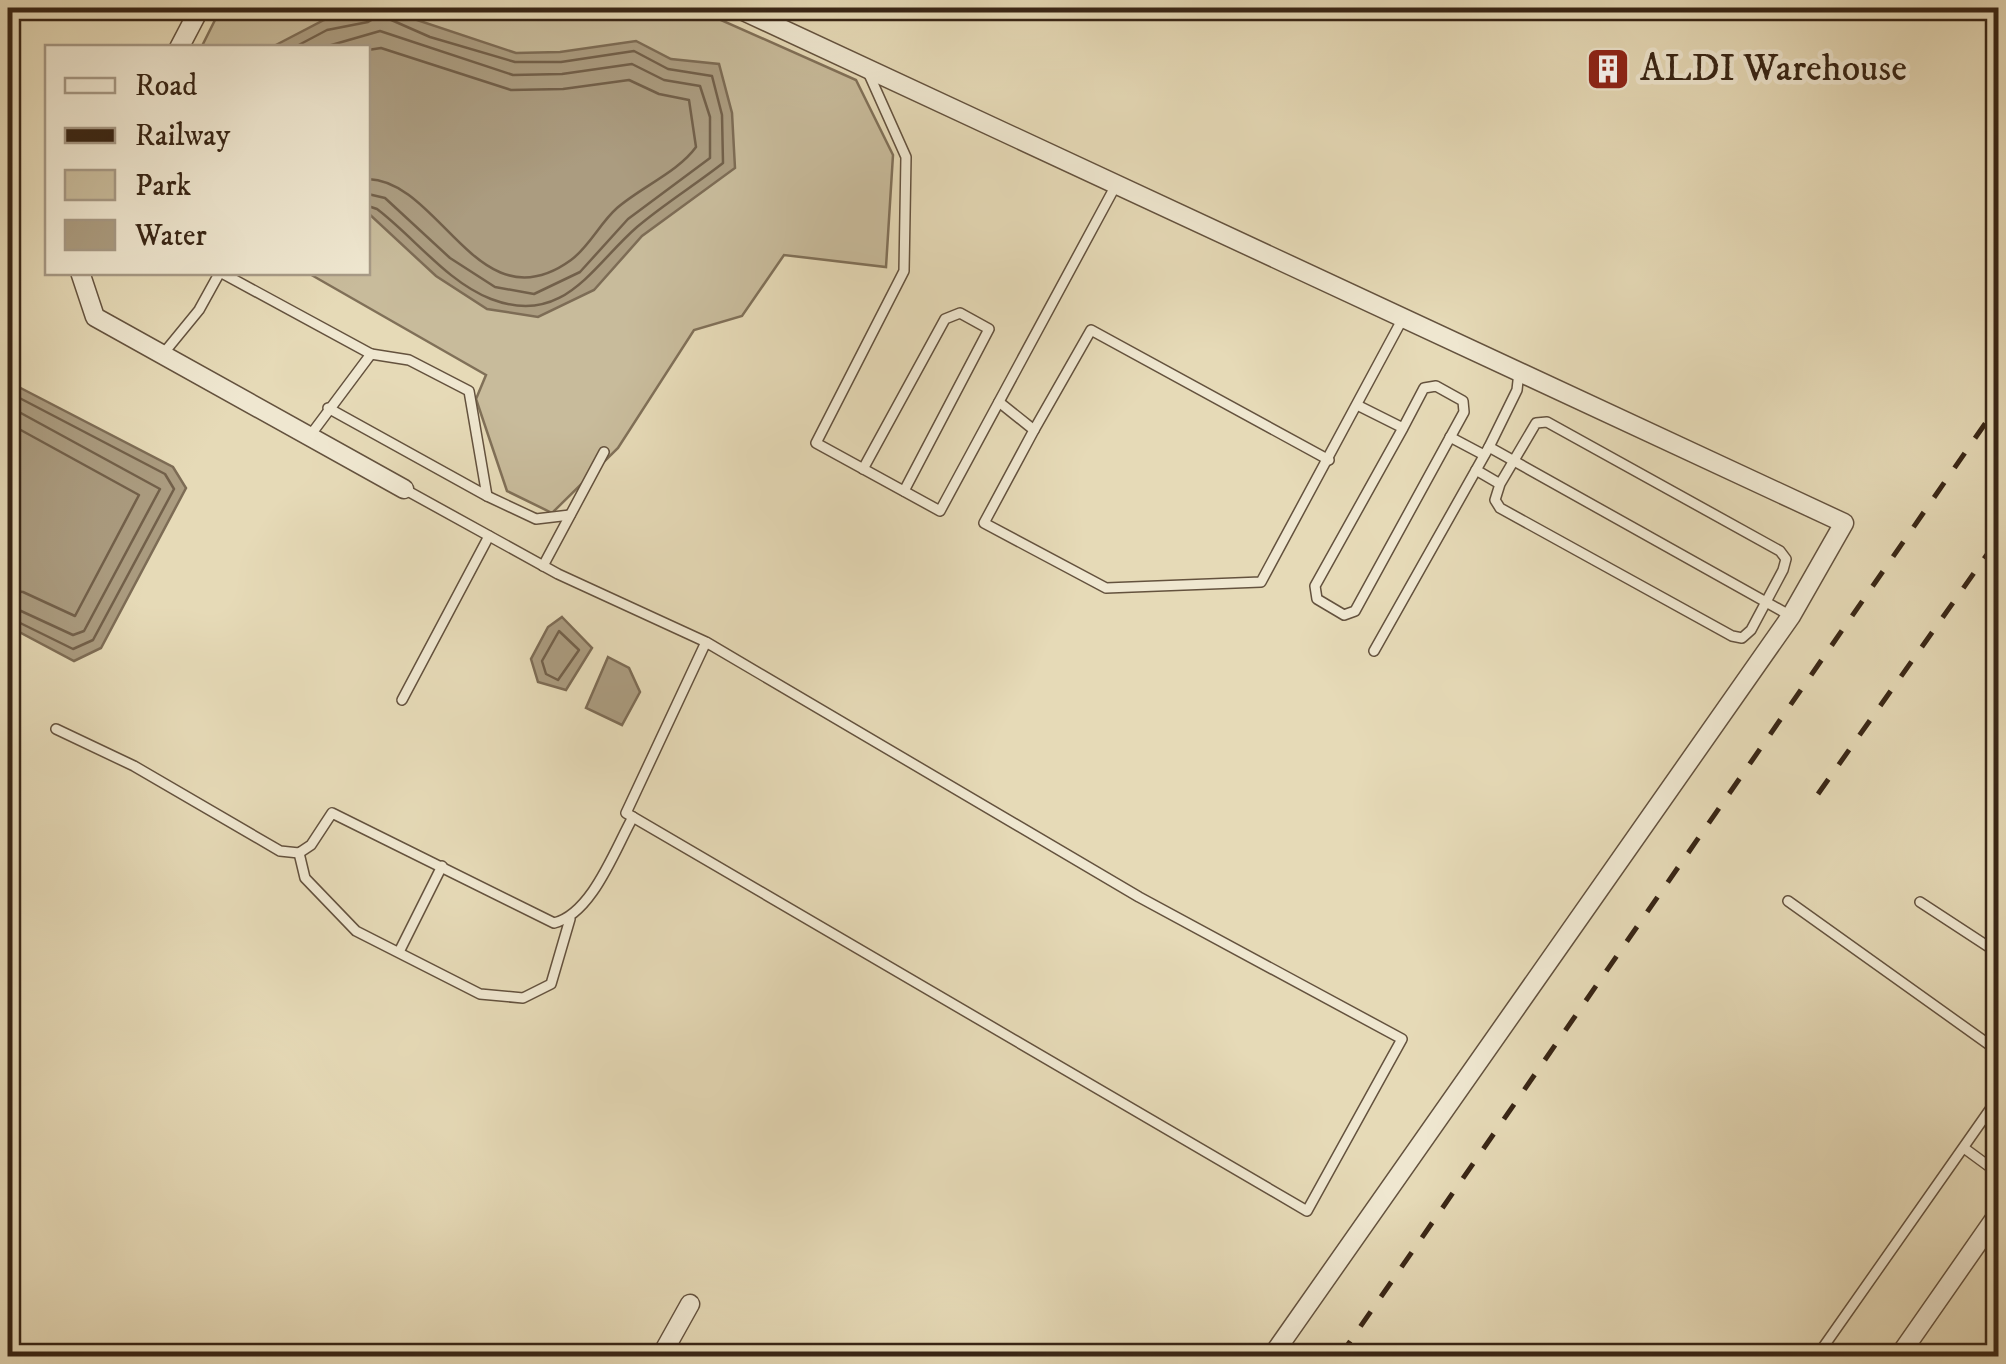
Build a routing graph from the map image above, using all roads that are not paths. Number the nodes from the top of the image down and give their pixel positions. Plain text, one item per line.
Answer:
1 (200, 8) edge
2 (737, 8) edge
3 (181, 45) edge
4 (866, 69) junction
5 (1116, 185) junction
6 (218, 275) edge
7 (226, 275) edge
8 (81, 278) edge
9 (1402, 318) junction
10 (371, 354) junction
11 (162, 356) junction
12 (1519, 372) junction
13 (999, 402) junction
14 (1358, 405) junction
15 (328, 408) junction
16 (1403, 428) junction
17 (1034, 430) junction
18 (310, 437) junction
19 (1450, 437) junction
20 (1486, 451) junction
21 (604, 452) dead end
22 (1328, 460) junction
23 (1513, 460) junction
24 (862, 469) junction
25 (1476, 470) junction
26 (1500, 484) junction
27 (404, 489) joint
28 (904, 491) junction
29 (487, 496) junction
30 (570, 516) junction
31 (489, 536) junction
32 (544, 566) junction
33 (1767, 601) junction
34 (1791, 616) junction
35 (706, 642) junction
36 (1374, 651) dead end
37 (402, 700) dead end
38 (56, 729) dead end
39 (633, 817) junction
40 (299, 853) junction
41 (442, 866) junction
42 (1788, 901) dead end
43 (1920, 902) dead end
44 (570, 919) junction
45 (398, 952) junction
46 (1998, 954) edge
47 (1998, 1051) edge
48 (1998, 1098) edge
49 (1964, 1148) junction
50 (1998, 1173) edge
51 (1998, 1214) edge
52 (690, 1304) dead end
53 (661, 1356) edge
54 (1272, 1356) edge
55 (1816, 1356) edge
56 (1900, 1356) edge

1 - 3 street
2 - 4 street
4 - 5 street
4 - 24 lane
5 - 9 street
5 - 13 lane
6 - 11 lane
7 - 10 lane
8 - 11 street
9 - 12 street
9 - 14 lane
10 - 15 lane
10 - 29 lane
11 - 18 street
12 - 20 lane
12 - 34 street
13 - 17 lane
13 - 28 lane
14 - 16 lane
14 - 22 lane
15 - 18 lane
15 - 29 lane
16 - 19 lane
16 - 19 lane
17 - 22 lane
17 - 22 lane
18 - 27 street
19 - 20 lane
20 - 23 lane
20 - 25 lane
21 - 30 lane
23 - 26 lane
23 - 33 lane
23 - 33 lane
24 - 28 lane
24 - 28 lane
25 - 26 lane
25 - 36 lane
26 - 33 lane
27 - 31 lane
29 - 30 lane
30 - 32 lane
31 - 32 lane
31 - 37 lane
32 - 35 lane
33 - 34 lane
34 - 54 street
35 - 39 lane
35 - 39 lane
38 - 40 lane
39 - 44 lane
40 - 41 lane
40 - 45 lane
41 - 44 lane
41 - 45 lane
42 - 47 lane
43 - 46 lane
44 - 45 lane
48 - 49 lane
49 - 50 lane
49 - 55 lane
51 - 56 street
52 - 53 street

